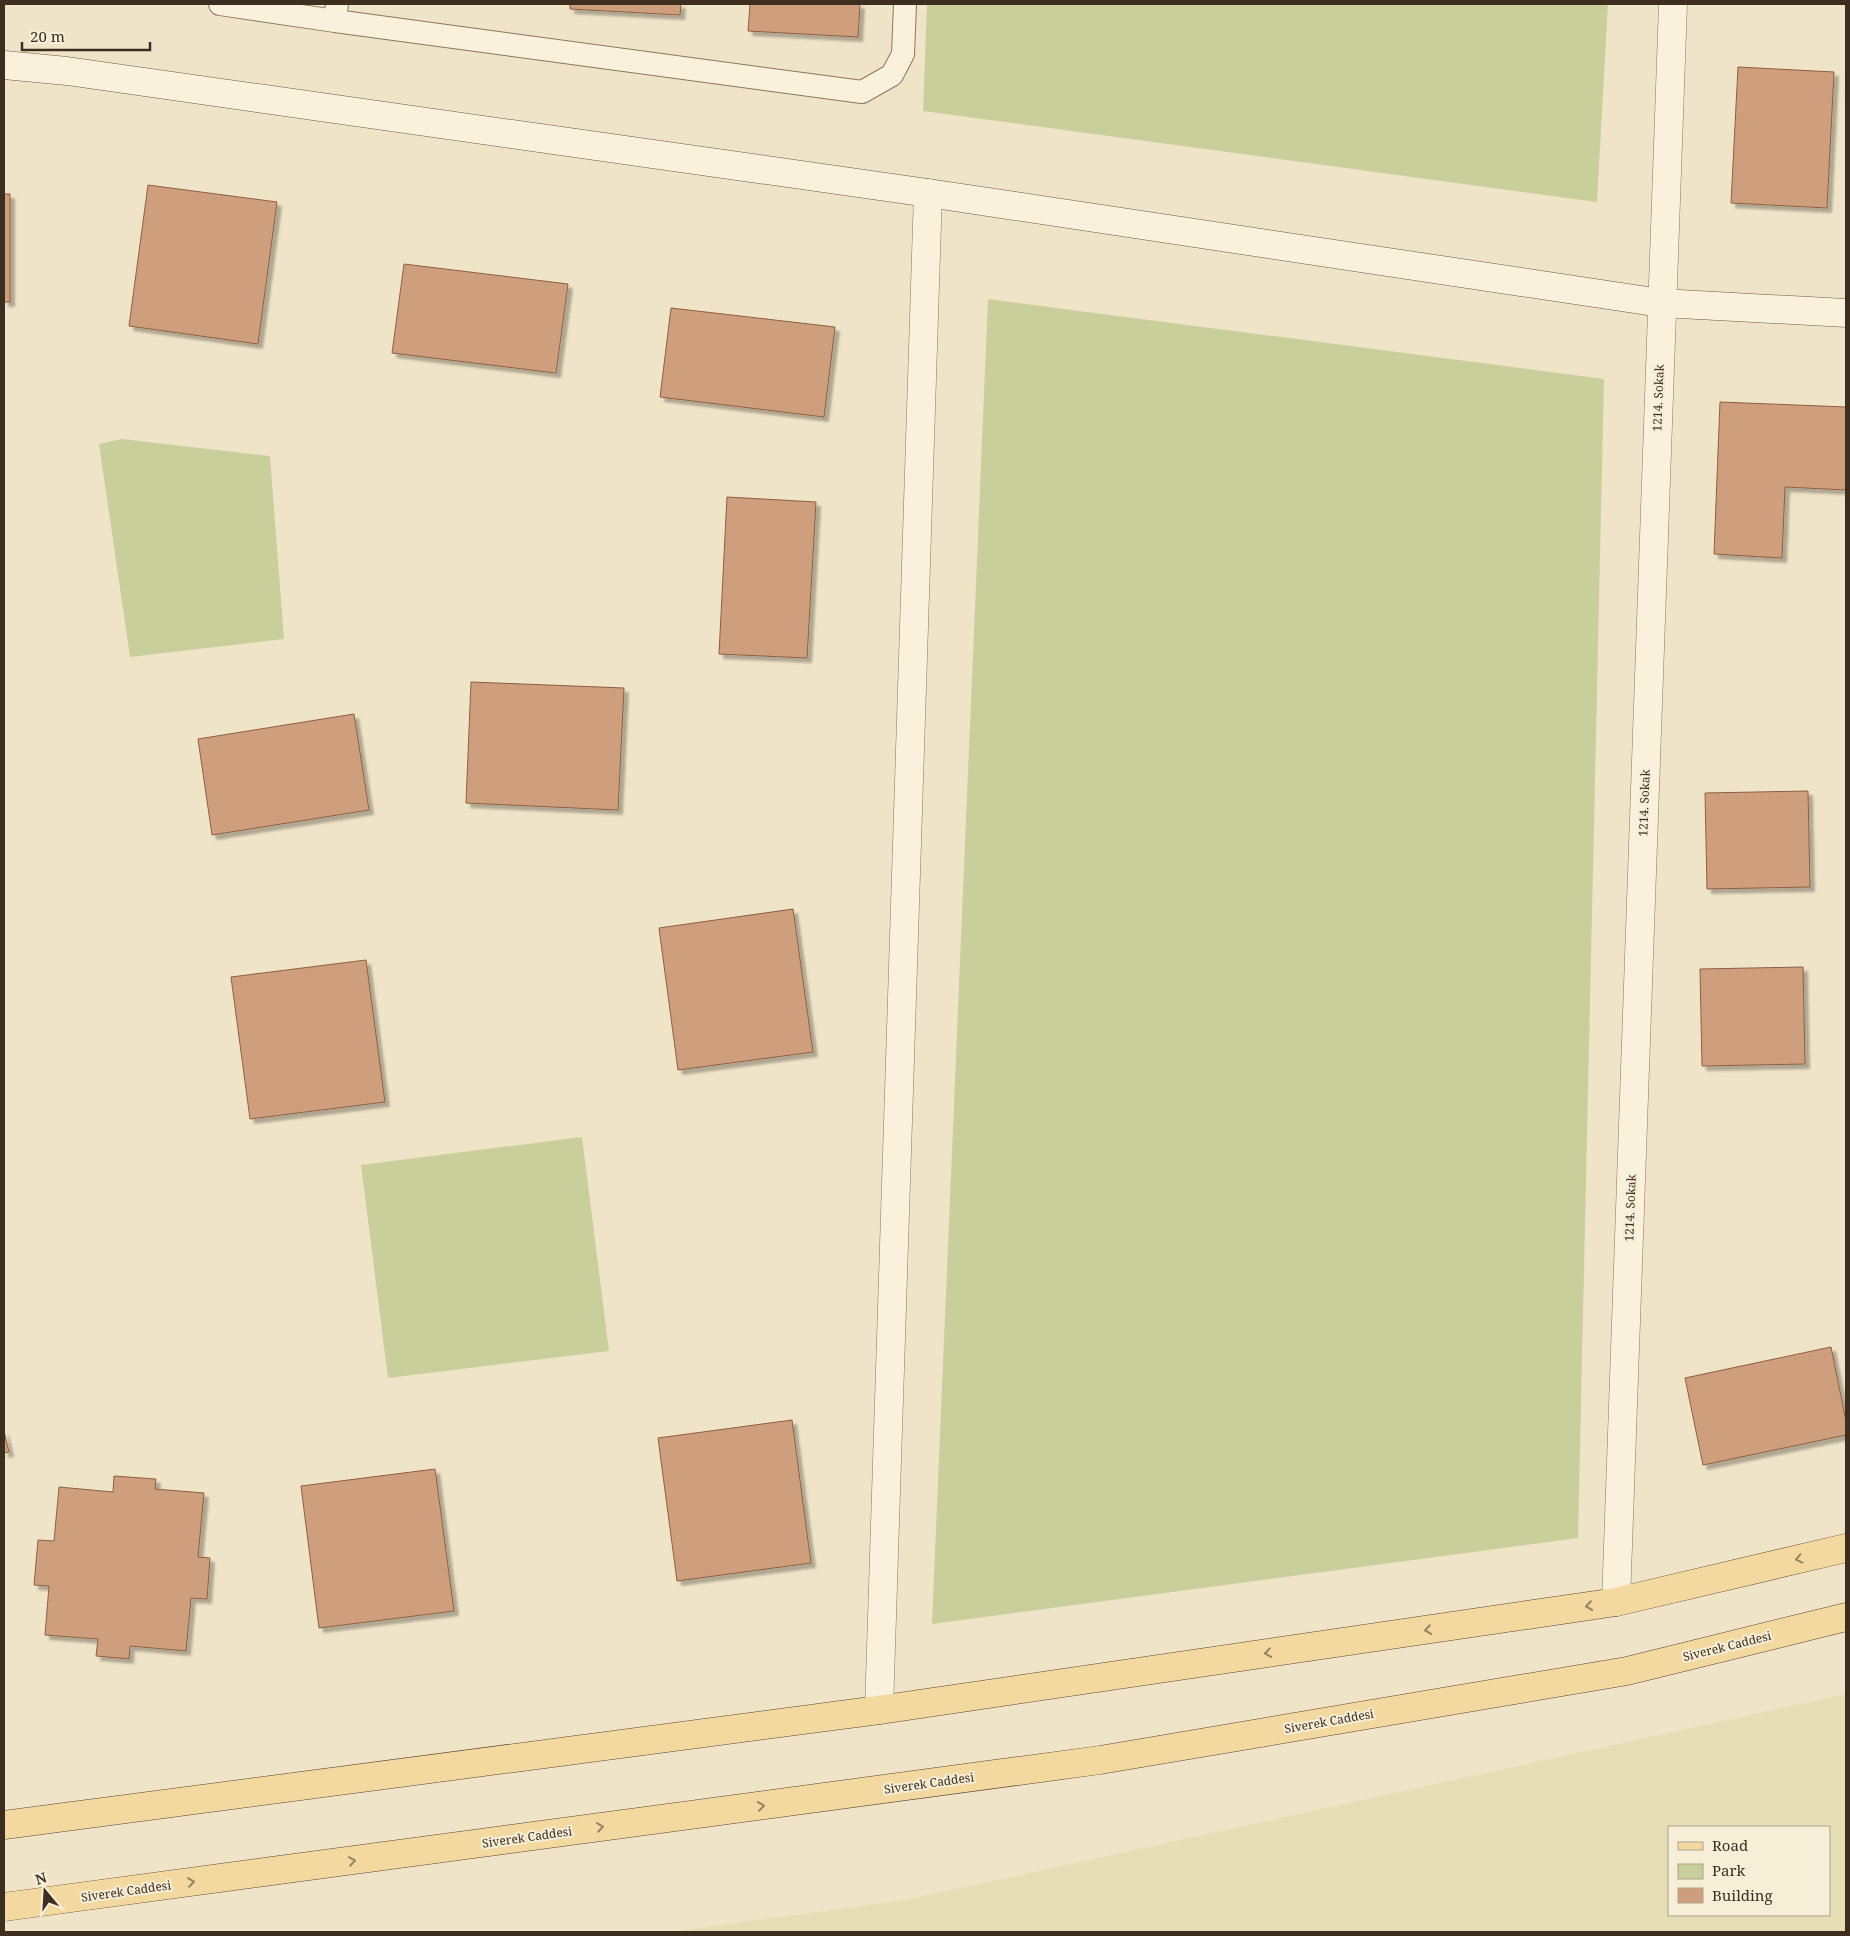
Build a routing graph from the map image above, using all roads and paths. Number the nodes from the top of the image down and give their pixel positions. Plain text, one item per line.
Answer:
1 (220, 4) edge
2 (905, 4) edge
3 (1673, 4) edge
4 (336, 12) edge
5 (4, 66) edge
6 (928, 193) junction
7 (1661, 303) junction
8 (1846, 313) edge
9 (1846, 1548) edge
10 (1616, 1602) junction
11 (1846, 1617) edge
12 (879, 1710) junction
13 (4, 1826) edge
14 (4, 1908) edge

1 - 4 lane
2 - 4 lane
3 - 7 street, 1214. Sokak
5 - 6 street
6 - 7 street
6 - 12 street
7 - 8 street
7 - 10 street, 1214. Sokak
9 -> 10 main road
10 -> 12 main road
14 -> 11 main road, Siverek Caddesi
12 - 13 main road

